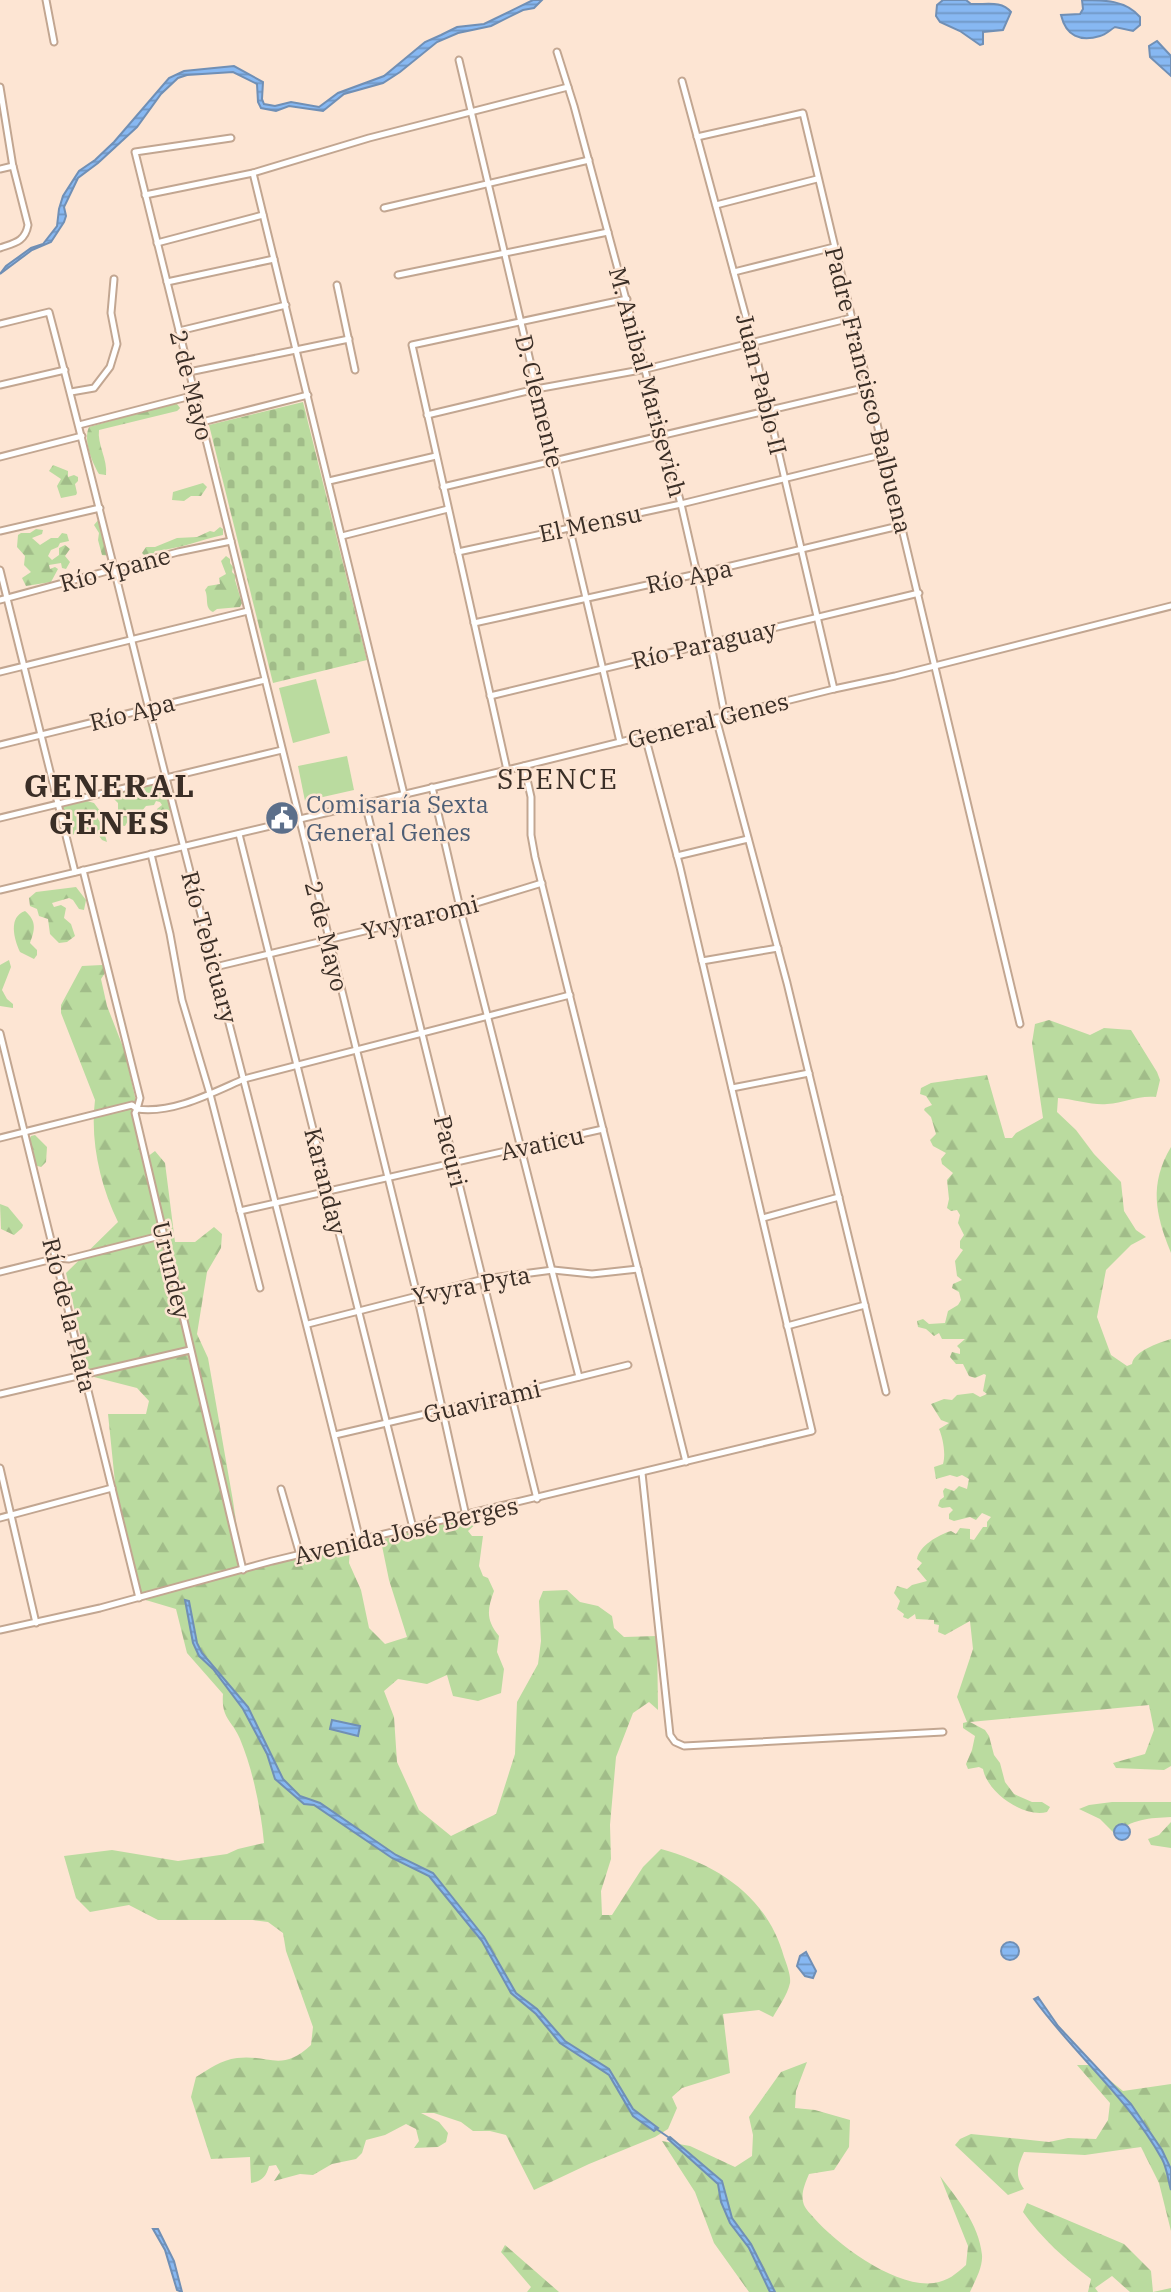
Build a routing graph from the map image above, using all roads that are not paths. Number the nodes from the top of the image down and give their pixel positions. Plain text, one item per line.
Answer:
1 (46, 0) edge
2 (54, 42) dead end
3 (557, 52) dead end
4 (459, 60) dead end
5 (682, 81) dead end
6 (0, 87) edge
7 (568, 87) junction
8 (471, 112) junction
9 (697, 137) junction
10 (231, 138) dead end
11 (589, 160) junction
12 (14, 168) junction
13 (0, 169) edge
14 (253, 173) junction
15 (817, 179) junction
16 (488, 183) junction
17 (145, 195) junction
18 (716, 205) junction
19 (384, 208) dead end
20 (263, 215) junction
21 (608, 232) junction
22 (157, 243) junction
23 (834, 247) junction
24 (0, 248) edge
25 (504, 253) junction
26 (274, 259) junction
27 (734, 272) junction
28 (398, 275) dead end
29 (114, 279) dead end
30 (167, 282) junction
31 (337, 285) dead end
32 (627, 299) junction
33 (286, 304) junction
34 (851, 318) junction
35 (520, 321) junction
36 (0, 324) edge
37 (179, 331) junction
38 (348, 339) junction
39 (752, 343) junction
40 (298, 350) junction
41 (646, 369) junction
42 (65, 370) junction
43 (355, 370) dead end
44 (190, 372) junction
45 (0, 385) edge
46 (868, 387) junction
47 (536, 389) junction
48 (71, 392) junction
49 (308, 394) junction
50 (195, 395) junction
51 (769, 411) junction
52 (427, 415) junction
53 (202, 422) junction
54 (79, 425) junction
55 (663, 435) junction
56 (82, 436) junction
57 (885, 454) junction
58 (436, 456) junction
59 (0, 457) edge
60 (555, 460) junction
61 (785, 479) junction
62 (329, 481) junction
63 (443, 486) junction
64 (681, 504) junction
65 (100, 508) junction
66 (448, 509) junction
67 (903, 525) junction
68 (570, 527) junction
69 (0, 531) edge
70 (342, 536) junction
71 (231, 541) junction
72 (802, 550) junction
73 (458, 552) junction
74 (115, 569) junction
75 (0, 570) edge
76 (697, 574) junction
77 (919, 593) junction
78 (586, 598) junction
79 (4, 599) edge
80 (1171, 606) edge
81 (248, 611) junction
82 (818, 617) junction
83 (474, 623) junction
84 (132, 639) junction
85 (711, 643) junction
86 (24, 666) junction
87 (935, 666) junction
88 (603, 668) junction
89 (0, 672) edge
90 (265, 680) junction
91 (834, 689) junction
92 (490, 696) junction
93 (148, 709) junction
94 (725, 716) junction
95 (716, 718) junction
96 (41, 734) junction
97 (645, 736) junction
98 (620, 742) junction
99 (0, 744) edge
100 (282, 750) junction
101 (524, 765) junction
102 (507, 770) junction
103 (166, 778) junction
104 (432, 787) junction
105 (404, 794) junction
106 (59, 803) junction
107 (365, 803) junction
108 (0, 818) edge
109 (298, 819) junction
110 (239, 834) junction
111 (748, 839) junction
112 (183, 847) junction
113 (151, 854) junction
114 (677, 856) junction
115 (83, 870) junction
116 (75, 872) junction
117 (542, 883) junction
118 (0, 890) edge
119 (460, 908) junction
120 (394, 924) junction
121 (328, 939) junction
122 (778, 948) junction
123 (268, 954) junction
124 (702, 961) junction
125 (215, 967) junction
126 (570, 995) junction
127 (488, 1018) junction
128 (1020, 1024) dead end
129 (0, 1033) edge
130 (421, 1034) junction
131 (355, 1050) junction
132 (298, 1065) junction
133 (809, 1073) junction
134 (244, 1079) junction
135 (732, 1088) junction
136 (210, 1094) junction
137 (137, 1109) junction
138 (603, 1129) junction
139 (24, 1132) junction
140 (0, 1139) edge
141 (521, 1147) junction
142 (453, 1162) junction
143 (388, 1178) junction
144 (329, 1192) junction
145 (839, 1197) junction
146 (276, 1204) junction
147 (240, 1211) junction
148 (763, 1218) junction
149 (164, 1235) junction
150 (57, 1258) junction
151 (638, 1269) junction
152 (553, 1270) junction
153 (0, 1272) edge
154 (484, 1279) junction
155 (260, 1288) dead end
156 (417, 1295) junction
157 (865, 1305) junction
158 (359, 1310) junction
159 (307, 1324) junction
160 (787, 1326) junction
161 (190, 1350) junction
162 (628, 1364) dead end
163 (84, 1373) junction
164 (579, 1377) junction
165 (886, 1392) dead end
166 (0, 1394) edge
167 (512, 1394) junction
168 (443, 1410) junction
169 (388, 1422) junction
170 (334, 1435) junction
171 (686, 1462) junction
172 (0, 1468) edge
173 (642, 1473) junction
174 (112, 1488) junction
175 (281, 1489) dead end
176 (537, 1499) junction
177 (11, 1515) junction
178 (466, 1516) junction
179 (0, 1518) edge
180 (413, 1528) junction
181 (360, 1541) junction
182 (300, 1555) junction
183 (243, 1570) junction
184 (139, 1598) junction
185 (36, 1623) junction
186 (0, 1630) edge
187 (943, 1731) dead end

1 - 2 street
3 - 7 street, M. Anibal Marisevich
4 - 8 street, D. Clemente
5 - 9 street, Juan Pablo II
6 - 12 street
7 - 8 street
7 - 11 street, M. Anibal Marisevich
8 - 14 street
8 - 16 street, D. Clemente
9 - 15 street, Padre Francisco Balbuena
9 - 18 street, Juan Pablo II
10 - 17 street, 2 de Mayo
11 - 16 street
11 - 21 street, M. Anibal Marisevich
12 - 13 street
12 - 24 street
14 - 17 street
14 - 20 street
15 - 18 street
15 - 23 street, Padre Francisco Balbuena
16 - 19 street
16 - 25 street, D. Clemente
17 - 22 street, 2 de Mayo
18 - 27 street, Juan Pablo II
20 - 22 street
20 - 26 street
21 - 25 street
21 - 32 street, M. Anibal Marisevich
22 - 30 street, 2 de Mayo
23 - 27 street
23 - 34 street, Padre Francisco Balbuena
25 - 28 street
25 - 35 street, D. Clemente
26 - 30 street
26 - 33 street
27 - 39 street, Juan Pablo II
29 - 48 street
30 - 37 street, 2 de Mayo
31 - 38 street
32 - 35 street
32 - 41 street, M. Anibal Marisevich
33 - 37 street
33 - 40 street
34 - 39 street
34 - 46 street, Padre Francisco Balbuena
35 - 47 street, D. Clemente
35 - 52 street
36 - 42 street, Río Tebicuary
37 - 44 street, 2 de Mayo
38 - 40 street
38 - 43 street
39 - 41 street
39 - 51 street, Juan Pablo II
40 - 44 street
40 - 49 street
41 - 47 street
41 - 55 street, M. Anibal Marisevich
42 - 45 street
42 - 48 street, Río Tebicuary
44 - 50 street, 2 de Mayo
46 - 51 street
46 - 57 street, Padre Francisco Balbuena
47 - 52 street
47 - 60 street, D. Clemente
48 - 54 street, Río Tebicuary
49 - 53 street
49 - 62 street
50 - 53 street, 2 de Mayo
50 - 54 street
51 - 55 street
51 - 61 street, Juan Pablo II
52 - 58 street
53 - 71 street, 2 de Mayo
54 - 56 street, Río Tebicuary
55 - 60 street
55 - 64 street, M. Anibal Marisevich
56 - 59 street
56 - 65 street, Río Tebicuary
57 - 61 street, El Mensu
57 - 67 street, Padre Francisco Balbuena
58 - 62 street
58 - 63 street
60 - 63 street
60 - 68 street, D. Clemente
61 - 64 street, El Mensu
61 - 72 street, Juan Pablo II
62 - 70 street
63 - 66 street
64 - 68 street, El Mensu
64 - 76 street, M. Anibal Marisevich
65 - 69 street
65 - 74 street, Río Tebicuary
66 - 70 street
66 - 73 street
67 - 72 street, Río Apa
67 - 77 street, Padre Francisco Balbuena
68 - 73 street, El Mensu
68 - 78 street, D. Clemente
70 - 105 street
71 - 74 street, Río Ypane
71 - 81 street, 2 de Mayo
72 - 76 street, Río Apa
72 - 82 street, Juan Pablo II
73 - 83 street
74 - 79 street, Río Ypane
74 - 84 street, Río Tebicuary
75 - 79 street
76 - 78 street, Río Apa
76 - 85 street, M. Anibal Marisevich
77 - 82 street, Río Paraguay
77 - 87 street, Padre Francisco Balbuena
78 - 83 street, Río Apa
78 - 88 street, D. Clemente
79 - 86 street
80 - 87 street, General Genes
81 - 84 street
81 - 90 street, 2 de Mayo
82 - 85 street, Río Paraguay
82 - 91 street, Juan Pablo II
83 - 92 street
84 - 86 street
84 - 93 street, Río Tebicuary
85 - 88 street, Río Paraguay
85 - 94 street, M. Anibal Marisevich
86 - 89 street
86 - 96 street
87 - 91 street, General Genes
87 - 128 street, Padre Francisco Balbuena
88 - 92 street, Río Paraguay
88 - 98 street, D. Clemente
90 - 93 street, Río Apa
90 - 100 street, 2 de Mayo
91 - 94 street, General Genes
92 - 102 street
93 - 96 street, Río Apa
93 - 103 street, Río Tebicuary
94 - 95 street, General Genes
95 - 97 street, General Genes
95 - 111 street
96 - 99 street, Río Apa
96 - 106 street
97 - 98 street, General Genes
97 - 114 street
98 - 101 street, General Genes
100 - 103 street
100 - 109 street, 2 de Mayo
101 - 102 street, General Genes
101 - 117 street
102 - 104 street, General Genes
103 - 106 street
103 - 112 street, Río Tebicuary
104 - 105 street, General Genes
104 - 119 street
105 - 107 street, General Genes
106 - 108 street
106 - 116 street
107 - 109 street, General Genes
107 - 120 street, Pacuri
109 - 110 street, General Genes
109 - 121 street, 2 de Mayo
110 - 112 street, General Genes
110 - 123 street, Karanday
111 - 114 street
111 - 122 street
112 - 113 street, General Genes
112 - 125 street, Río Tebicuary
113 - 115 street, General Genes
113 - 136 street
114 - 124 street
115 - 116 street, General Genes
115 - 137 street, Urundey
116 - 118 street, General Genes
117 - 119 street, Yvyraromi
117 - 126 street
119 - 120 street, Yvyraromi
119 - 127 street
120 - 121 street, Yvyraromi
120 - 130 street, Pacuri
121 - 123 street, Yvyraromi
121 - 131 street, 2 de Mayo
122 - 124 street
122 - 133 street
123 - 125 street, Yvyraromi
123 - 132 street, Karanday
124 - 135 street
125 - 134 street, Río Tebicuary
126 - 127 street
126 - 138 street
127 - 130 street
127 - 141 street
129 - 139 street, Río de la Plata
130 - 131 street
130 - 142 street, Pacuri
131 - 132 street
131 - 143 street, 2 de Mayo
132 - 134 street
132 - 144 street, Karanday
133 - 135 street
133 - 145 street
134 - 136 street
134 - 146 street, Río Tebicuary
135 - 148 street
136 - 137 street
136 - 147 street
137 - 139 street
137 - 149 street, Urundey
138 - 141 street, Avaticu
138 - 151 street
139 - 140 street
139 - 150 street, Río de la Plata
141 - 142 street, Avaticu
141 - 152 street
142 - 143 street, Avaticu
142 - 154 street, Pacuri
143 - 144 street, Avaticu
143 - 156 street, 2 de Mayo
144 - 146 street, Avaticu
144 - 158 street, Karanday
145 - 148 street
145 - 157 street
146 - 147 street, Avaticu
146 - 159 street, Río Tebicuary
147 - 155 street
148 - 160 street
149 - 150 street
149 - 161 street, Urundey
150 - 153 street
150 - 163 street, Río de la Plata
151 - 152 street, Yvyra Pyta
151 - 171 street
152 - 154 street, Yvyra Pyta
152 - 164 street
154 - 156 street, Yvyra Pyta
154 - 167 street, Pacuri
156 - 158 street, Yvyra Pyta
156 - 168 street, 2 de Mayo
157 - 160 street
157 - 165 street
158 - 159 street, Yvyra Pyta
158 - 169 street, Karanday
159 - 170 street, Río Tebicuary
160 - 171 street, Avenida José Berges
161 - 163 street
161 - 183 street, Urundey
162 - 164 street, Guavirami
163 - 166 street
163 - 174 street, Río de la Plata
164 - 167 street, Guavirami
167 - 168 street, Guavirami
167 - 176 street, Pacuri
168 - 169 street, Guavirami
168 - 178 street, 2 de Mayo
169 - 170 street, Guavirami
169 - 180 street, Karanday
170 - 181 street, Río Tebicuary
171 - 173 street, Avenida José Berges
172 - 177 street
173 - 176 street, Avenida José Berges
173 - 187 street
174 - 177 street
174 - 184 street, Río de la Plata
175 - 182 street
176 - 178 street, Avenida José Berges
177 - 179 street
177 - 185 street
178 - 180 street, Avenida José Berges
180 - 181 street, Avenida José Berges
181 - 182 street, Avenida José Berges
182 - 183 street, Avenida José Berges
183 - 184 street, Avenida José Berges
184 - 185 street, Avenida José Berges
185 - 186 street, Avenida José Berges

